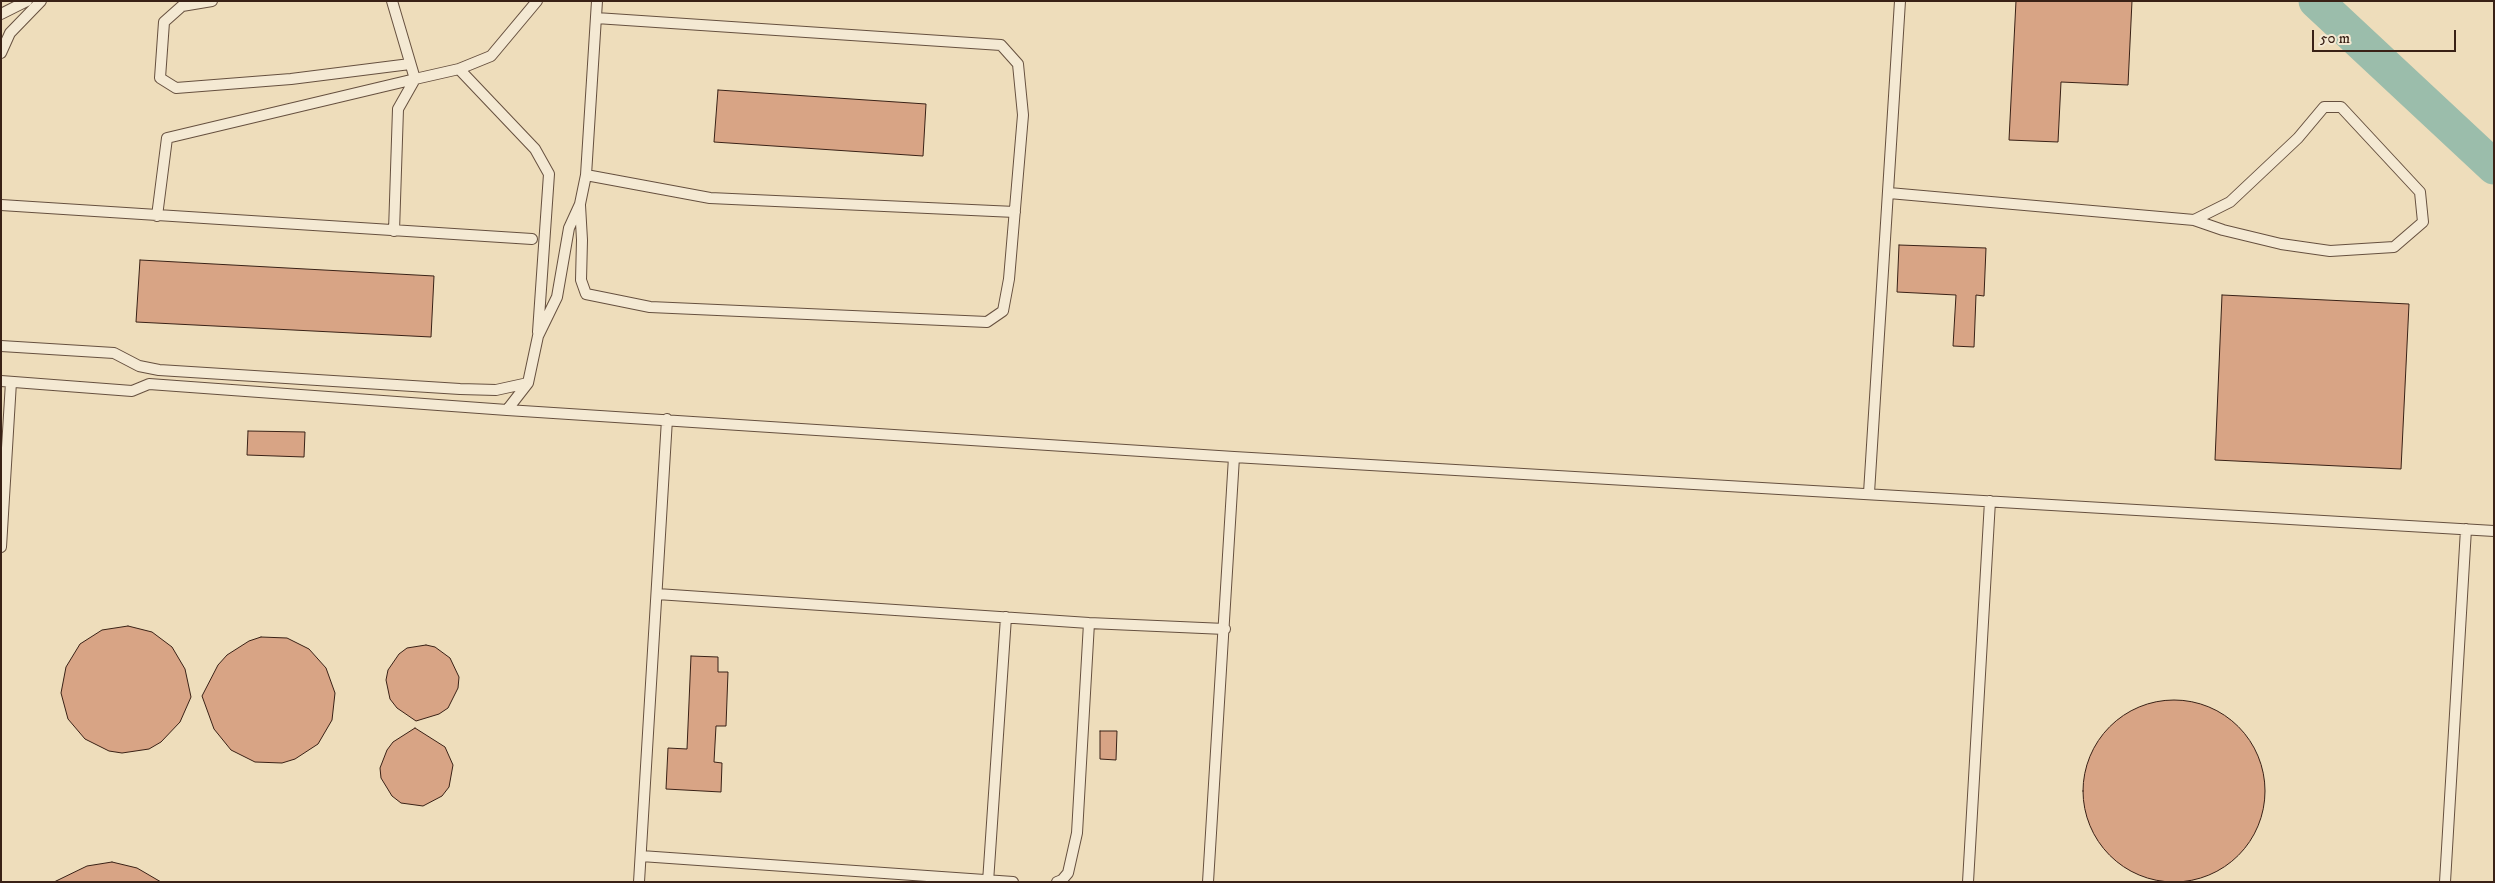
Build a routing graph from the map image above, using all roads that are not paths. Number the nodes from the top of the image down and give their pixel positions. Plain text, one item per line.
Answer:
1 (27, 1) edge
2 (41, 1) edge
3 (212, 1) edge
4 (392, 1) edge
5 (537, 1) edge
6 (597, 1) edge
7 (1900, 1) edge
8 (1, 14) edge
9 (596, 18) junction
10 (1, 53) edge
11 (410, 64) junction
12 (459, 69) junction
13 (415, 79) junction
14 (586, 175) junction
15 (1889, 193) junction
16 (580, 204) junction
17 (1, 205) edge
18 (1015, 212) junction
19 (157, 216) junction
20 (2194, 220) junction
21 (394, 231) junction
22 (532, 239) dead end
23 (538, 336) junction
24 (1, 346) edge
25 (6, 381) edge
26 (528, 383) junction
27 (507, 410) junction
28 (666, 420) junction
29 (1234, 457) junction
30 (1869, 493) junction
31 (1990, 501) junction
32 (2466, 529) junction
33 (2494, 531) edge
34 (1, 547) edge
35 (657, 594) junction
36 (1006, 617) junction
37 (1089, 623) junction
38 (1224, 629) junction
39 (641, 856) junction
40 (988, 881) edge
41 (639, 882) edge
42 (1013, 882) edge
43 (1057, 882) edge
44 (1208, 882) edge
45 (1968, 882) edge
46 (2445, 882) edge

1 - 8 lane
2 - 10 lane
3 - 11 lane
4 - 11 lane
5 - 12 lane
6 - 9 lane
7 - 15 lane
9 - 14 lane
9 - 18 lane
11 - 13 lane
12 - 13 lane
12 - 23 lane
13 - 19 lane
13 - 21 lane
14 - 16 lane
14 - 18 lane
15 - 20 lane
15 - 30 lane
16 - 18 lane
16 - 23 lane
17 - 19 lane
19 - 21 lane
20 - 20 lane
21 - 22 lane
23 - 26 lane
24 - 26 lane
25 - 27 lane
25 - 34 lane
26 - 27 lane
27 - 28 lane
28 - 29 lane
28 - 35 lane
29 - 30 lane
29 - 38 lane
30 - 31 lane
31 - 32 lane
31 - 45 lane
32 - 33 lane
32 - 46 lane
35 - 36 lane
35 - 39 lane
36 - 37 lane
36 - 40 lane
37 - 38 lane
37 - 43 lane
38 - 44 lane
39 - 40 lane
39 - 41 lane
40 - 42 lane

